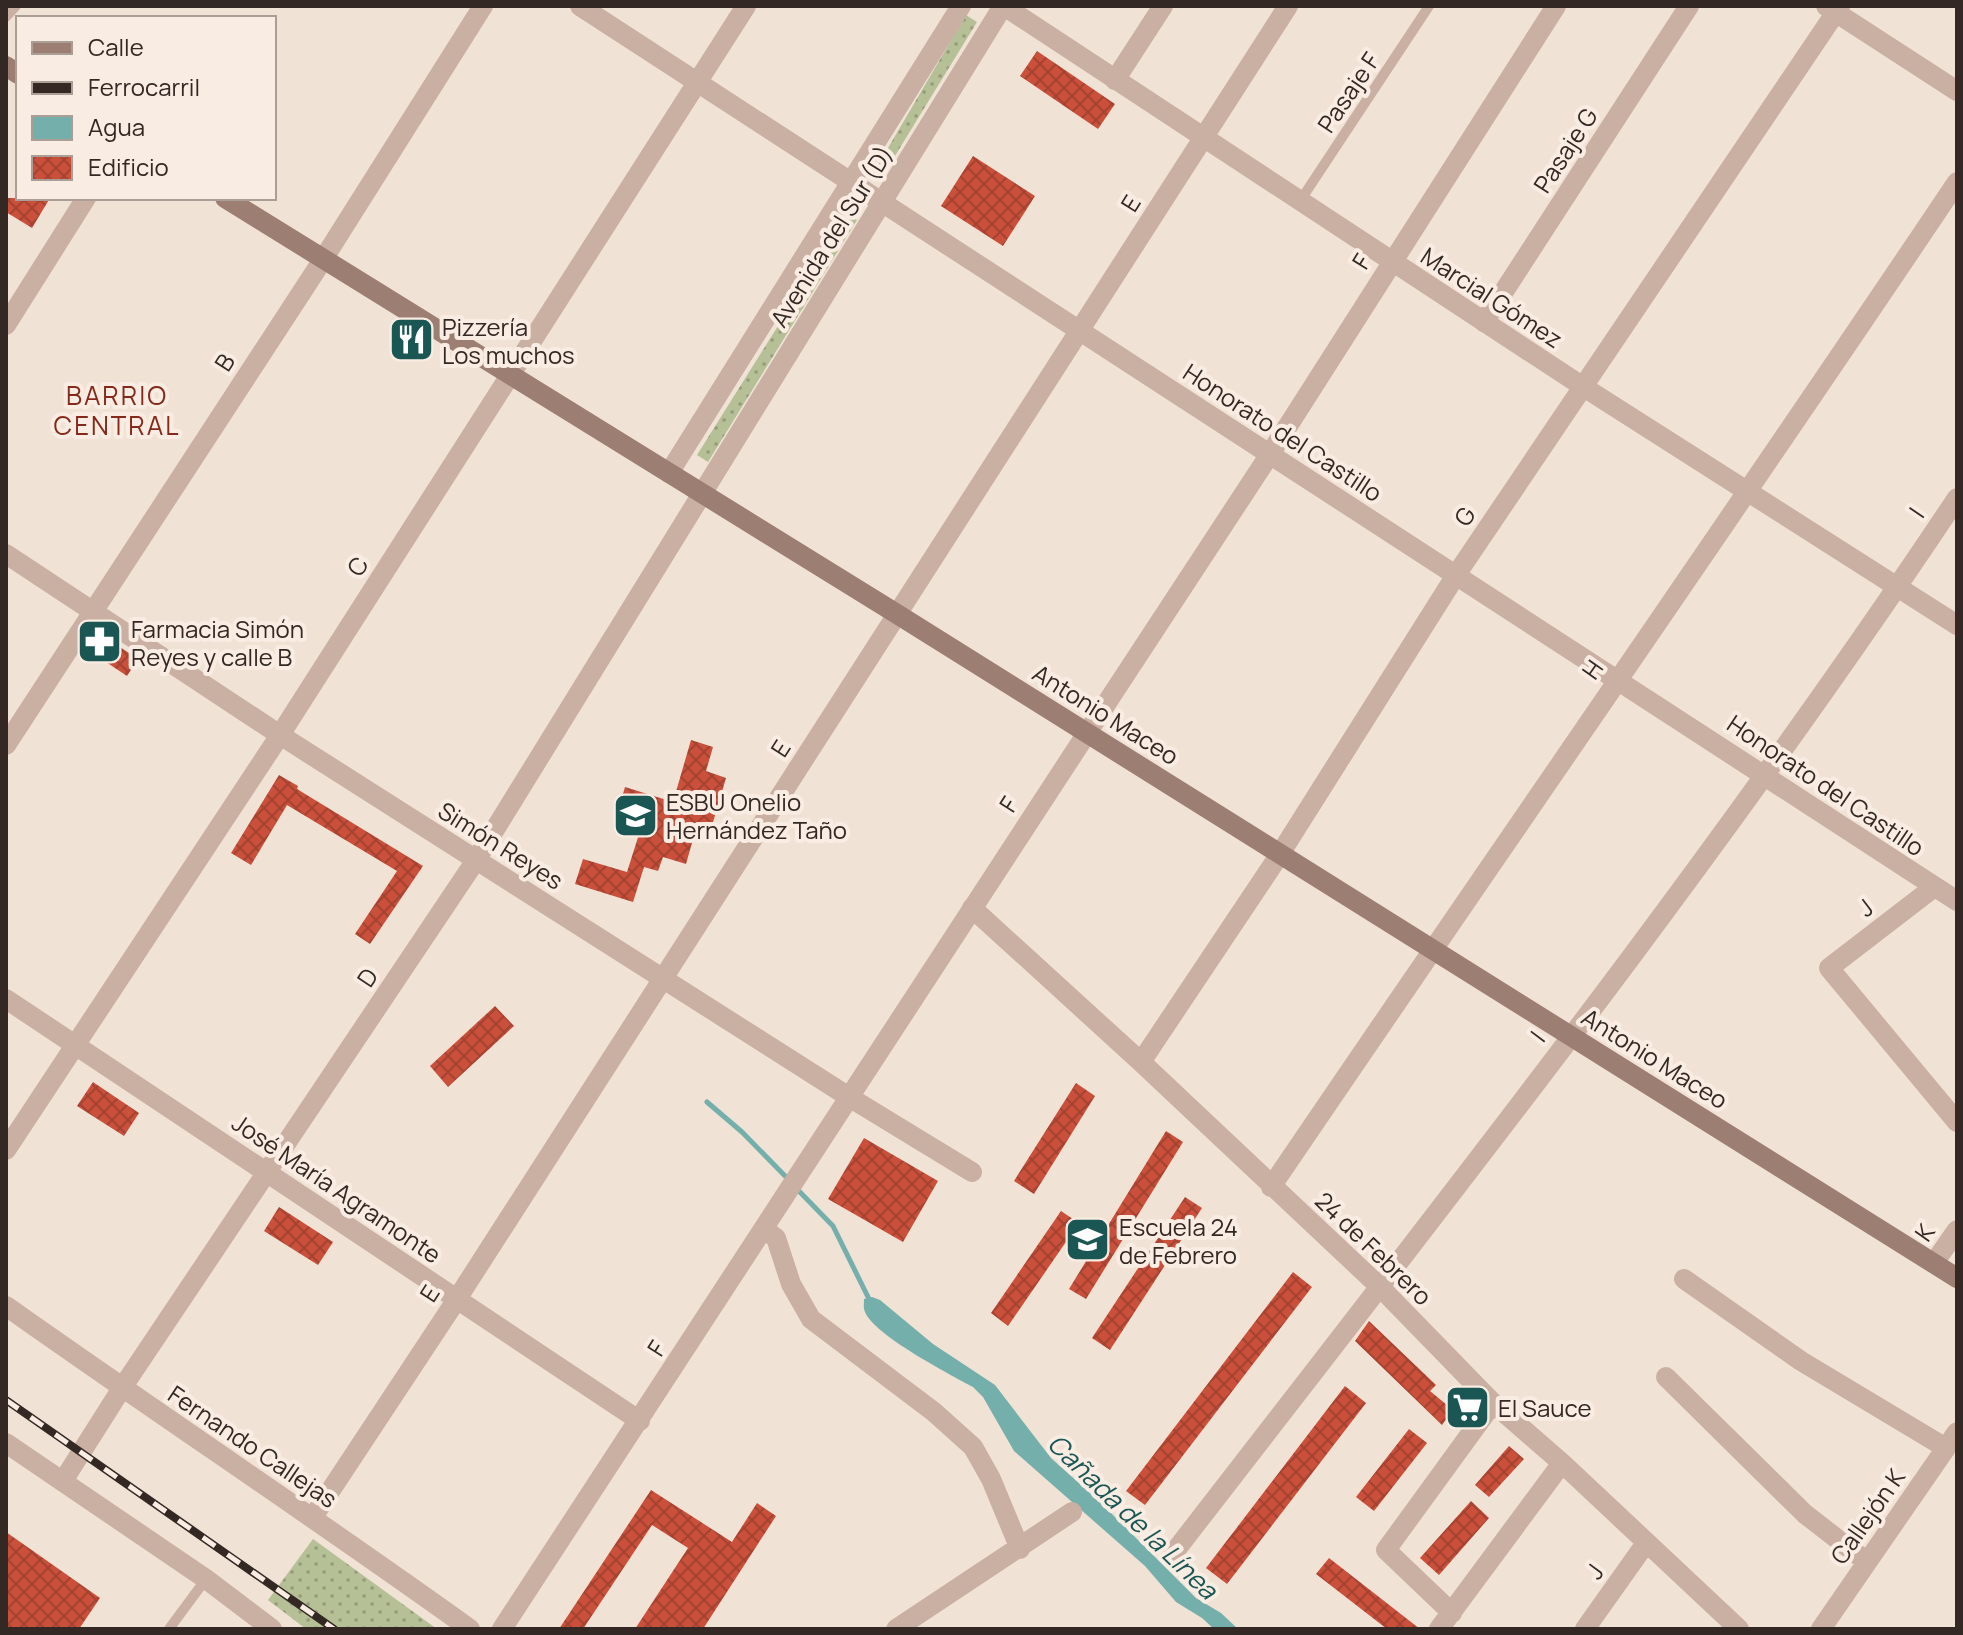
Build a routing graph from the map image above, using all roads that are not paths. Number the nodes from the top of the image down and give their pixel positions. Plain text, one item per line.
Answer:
1 (16, 6) edge
2 (483, 6) edge
3 (580, 6) edge
4 (746, 6) edge
5 (961, 6) edge
6 (1004, 6) edge
7 (1163, 6) edge
8 (1288, 6) edge
9 (1429, 6) edge
10 (1556, 6) edge
11 (1689, 6) edge
12 (1834, 8) edge
13 (6, 17) edge
14 (1115, 80) junction
15 (697, 82) junction
16 (1957, 91) edge
17 (1203, 137) junction
18 (1957, 182) edge
19 (851, 184) junction
20 (85, 200) edge
21 (228, 200) edge
22 (1300, 201) junction
23 (882, 203) junction
24 (324, 258) junction
25 (1391, 262) junction
26 (1484, 322) junction
27 (6, 325) edge
28 (1080, 331) junction
29 (508, 375) junction
30 (1582, 386) junction
31 (1270, 454) junction
32 (669, 473) junction
33 (1750, 491) junction
34 (702, 494) junction
35 (1957, 498) edge
36 (6, 554) edge
37 (1456, 575) junction
38 (1898, 586) junction
39 (93, 611) junction
40 (897, 614) junction
41 (1957, 625) edge
42 (1617, 678) junction
43 (1087, 733) junction
44 (280, 735) junction
45 (6, 745) edge
46 (1764, 776) junction
47 (1280, 854) junction
48 (476, 860) junction
49 (1933, 888) junction
50 (1957, 901) edge
51 (972, 908) junction
52 (1432, 949) junction
53 (663, 977) junction
54 (6, 999) edge
55 (1570, 1036) junction
56 (77, 1047) junction
57 (1141, 1062) junction
58 (849, 1097) junction
59 (1957, 1122) edge
60 (6, 1150) edge
61 (268, 1172) junction
62 (972, 1172) dead end
63 (1271, 1187) junction
64 (768, 1222) junction
65 (1957, 1230) edge
66 (1934, 1263) junction
67 (1957, 1278) edge
68 (1684, 1279) dead end
69 (1380, 1287) junction
70 (457, 1299) junction
71 (6, 1306) edge
72 (1666, 1377) dead end
73 (122, 1388) junction
74 (1493, 1403) junction
75 (640, 1421) junction
76 (1951, 1440) edge
77 (6, 1443) edge
78 (1562, 1463) junction
79 (63, 1481) junction
80 (1072, 1512) dead end
81 (313, 1517) junction
82 (1646, 1543) junction
83 (1020, 1549) junction
84 (1172, 1555) dead end
85 (1867, 1562) junction
86 (206, 1579) junction
87 (1445, 1621) edge
88 (1729, 1626) edge
89 (169, 1629) edge
90 (272, 1629) edge
91 (470, 1629) edge
92 (502, 1629) edge
93 (896, 1629) edge
94 (1585, 1629) edge
95 (1821, 1629) edge

1 - 13 lane
2 - 24 street, B
3 - 15 street, Honorato del Castillo
4 - 15 street, C
5 - 19 street, Avenida del Sur (D)
6 - 14 street, Marcial Gómez
6 - 23 street, Avenida del Sur (D)
7 - 14 street
8 - 17 street, E
9 - 22 lane, Pasaje F
10 - 25 street, F
11 - 26 street, Pasaje G
12 - 16 street
12 - 30 street, G
14 - 17 street, Marcial Gómez
15 - 19 street, Honorato del Castillo
15 - 29 street, C
17 - 22 street, Marcial Gómez
17 - 28 street, E
18 - 33 street, H
19 - 23 street, Honorato del Castillo
19 - 32 street, Avenida del Sur (D)
20 - 27 street
21 - 24 main road, Antonio Maceo
22 - 25 street, Marcial Gómez
23 - 28 street, Honorato del Castillo
23 - 34 street, Avenida del Sur (D)
24 - 29 main road, Antonio Maceo
24 - 39 street, B
25 - 26 street, Marcial Gómez
25 - 31 street, F
26 - 30 street, Marcial Gómez
28 - 31 street, Honorato del Castillo
28 - 40 street, E
29 - 32 main road, Antonio Maceo
29 - 44 street, C
30 - 33 street, Marcial Gómez
30 - 37 street, G
31 - 37 street, Honorato del Castillo
31 - 43 street, F
32 - 34 main road, Antonio Maceo
33 - 38 street, Marcial Gómez
33 - 42 street, H
34 - 40 main road, Antonio Maceo
34 - 48 street, D
35 - 38 street, I
36 - 39 street, Simón Reyes
37 - 42 street, Honorato del Castillo
37 - 47 street, G
38 - 41 street, Marcial Gómez
38 - 46 street, I
39 - 44 street, Simón Reyes
39 - 45 street, B
40 - 43 main road, Antonio Maceo
40 - 53 street, E
42 - 46 street, Honorato del Castillo
42 - 52 street, H
43 - 47 main road, Antonio Maceo
43 - 51 street, F
44 - 48 street, Simón Reyes
44 - 56 street, C
46 - 49 street, Honorato del Castillo
46 - 55 street, I
47 - 52 main road, Antonio Maceo
47 - 57 street, G
48 - 53 street, Simón Reyes
48 - 61 street, D
49 - 50 street, Honorato del Castillo
49 - 59 street, J
51 - 57 street, 24 de Febrero
51 - 58 street, F
52 - 55 main road, Antonio Maceo
52 - 63 street, H
53 - 58 street, Simón Reyes
53 - 70 street, E
54 - 56 street, José María Agramonte
55 - 66 main road, Antonio Maceo
55 - 69 street, I
56 - 60 street, C
56 - 61 street, José María Agramonte
57 - 63 street, 24 de Febrero
58 - 62 street, Simón Reyes
58 - 64 street, F
61 - 70 street, José María Agramonte
61 - 73 street, D
63 - 69 street, 24 de Febrero
64 - 75 street, F
64 - 83 street
65 - 66 street, K
66 - 67 main road, Antonio Maceo
68 - 76 street
69 - 74 street, 24 de Febrero
69 - 84 street, I
70 - 75 street, José María Agramonte
70 - 81 street, E
71 - 73 street, Fernando Callejas
72 - 85 street
73 - 79 street, D
73 - 81 street, Fernando Callejas
74 - 78 street, 24 de Febrero
74 - 87 street
75 - 92 street, F
76 - 85 street, Callejón K
77 - 79 street
78 - 82 street, 24 de Febrero
78 - 87 street
79 - 86 street
80 - 83 street
81 - 91 street, Fernando Callejas
82 - 88 street, 24 de Febrero
82 - 94 street, J
83 - 93 street
85 - 95 street, Callejón K
86 - 89 lane
86 - 90 street

